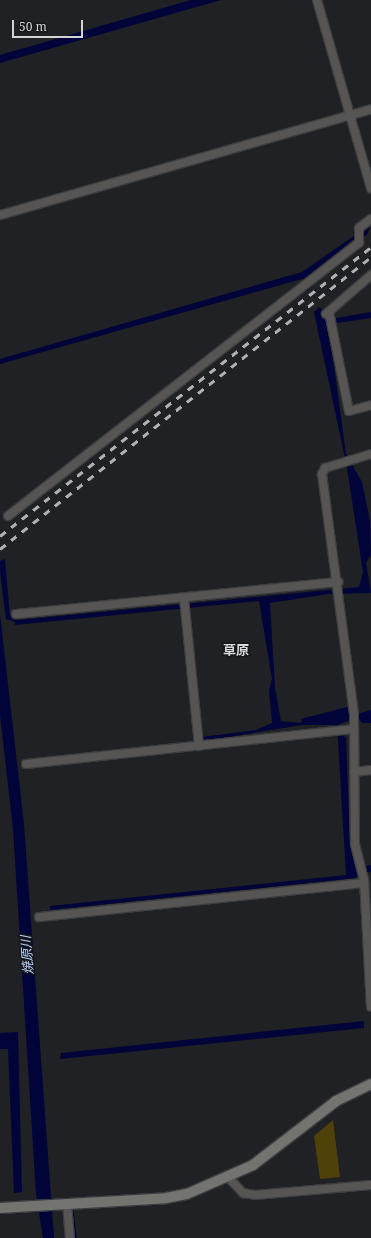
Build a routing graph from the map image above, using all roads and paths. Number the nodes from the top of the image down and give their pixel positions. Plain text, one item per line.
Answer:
1 (317, 0) edge
2 (371, 109) edge
3 (350, 114) junction
4 (371, 188) edge
5 (0, 215) edge
6 (371, 219) edge
7 (371, 275) edge
8 (371, 405) edge
9 (371, 454) edge
10 (8, 516) dead end
11 (338, 582) junction
12 (184, 598) junction
13 (16, 614) dead end
14 (351, 723) junction
15 (199, 746) junction
16 (26, 764) dead end
17 (371, 770) edge
18 (354, 772) junction
19 (364, 883) junction
20 (39, 917) dead end
21 (371, 1007) edge
22 (371, 1084) edge
23 (229, 1178) junction
24 (371, 1185) edge
25 (62, 1204) junction
26 (0, 1208) edge
27 (70, 1238) edge

1 - 3 street
2 - 3 street
3 - 4 street
3 - 5 street
6 - 10 street
7 - 8 street
9 - 11 street
11 - 12 street
11 - 14 street
12 - 13 street
12 - 15 street
14 - 15 street
14 - 18 street
15 - 16 street
17 - 18 street
18 - 19 street
19 - 20 street
19 - 21 street
22 - 23 street
23 - 24 street
23 - 25 street
25 - 26 street
25 - 27 street

